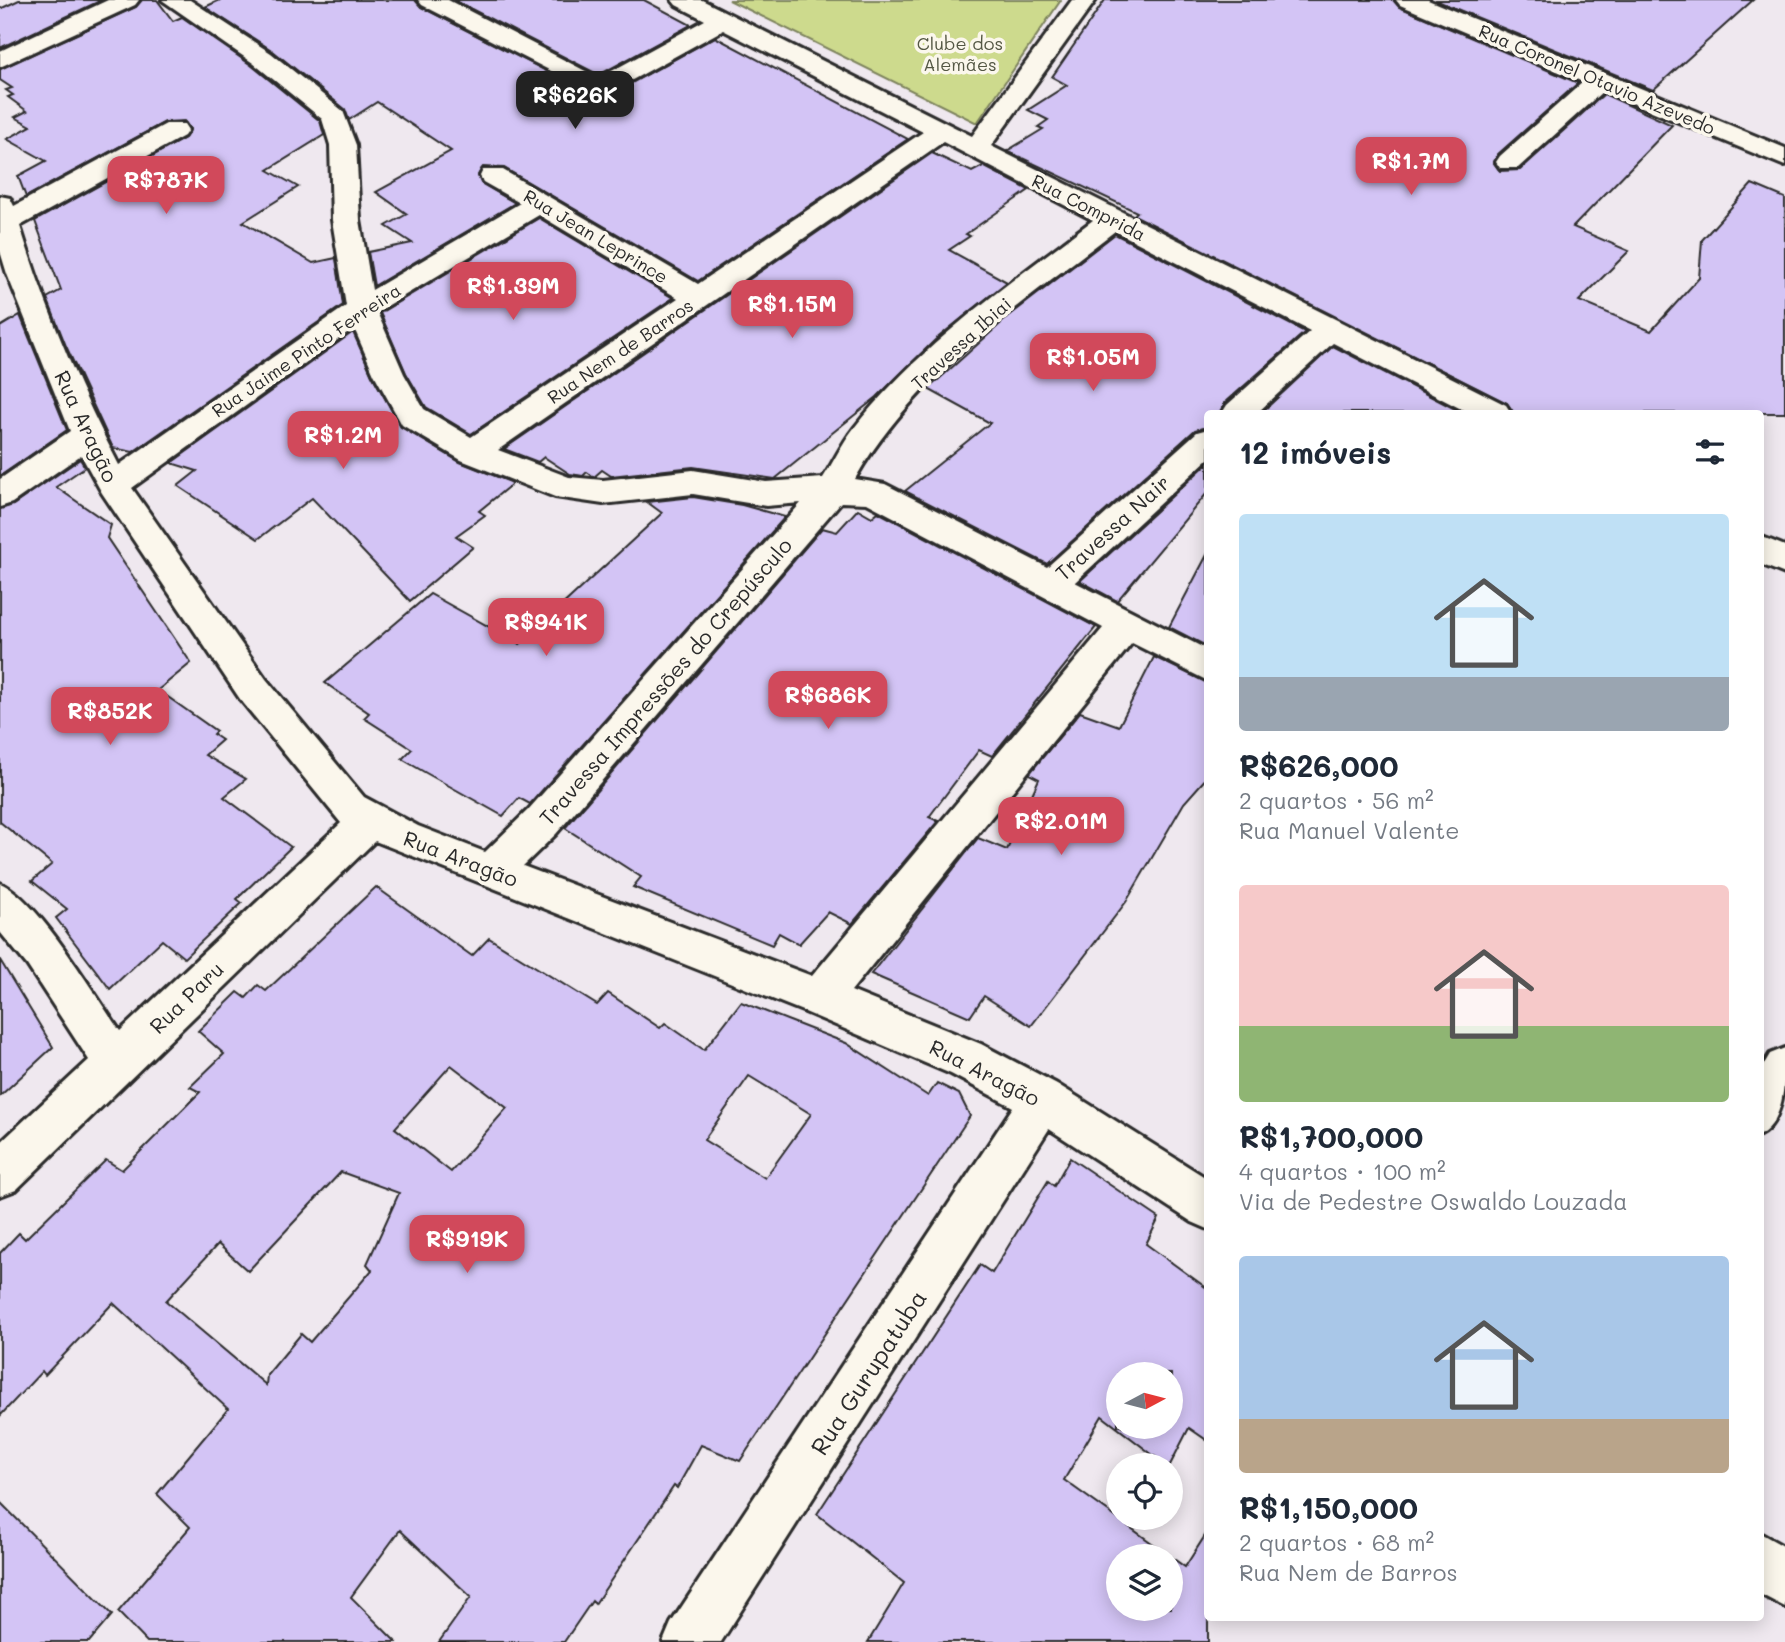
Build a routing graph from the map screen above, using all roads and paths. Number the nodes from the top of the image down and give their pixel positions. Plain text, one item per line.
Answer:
1 (127, 0) edge
2 (174, 0) edge
3 (430, 0) edge
4 (684, 0) edge
5 (1084, 0) edge
6 (1408, 0) edge
7 (723, 20) junction
8 (0, 60) edge
9 (1600, 80) junction
10 (175, 130) dead end
11 (942, 131) junction
12 (976, 148) junction
13 (1785, 158) edge
14 (1509, 162) dead end
15 (493, 176) dead end
16 (540, 203) junction
17 (3, 213) edge
18 (1112, 219) junction
19 (698, 297) junction
20 (361, 309) junction
21 (1329, 330) junction
22 (1241, 410) edge
23 (1489, 410) edge
24 (87, 435) junction
25 (1204, 444) edge
26 (472, 452) junction
27 (113, 485) junction
28 (833, 489) junction
29 (0, 495) edge
30 (1764, 551) edge
31 (1785, 561) edge
32 (1048, 586) junction
33 (1128, 623) junction
34 (1204, 665) edge
35 (371, 820) junction
36 (493, 870) junction
37 (0, 901) edge
38 (820, 998) junction
39 (117, 1064) junction
40 (1785, 1069) edge
41 (1042, 1099) junction
42 (1764, 1107) edge
43 (1764, 1122) edge
44 (1785, 1132) edge
45 (0, 1174) edge
46 (1204, 1203) edge
47 (1764, 1563) edge
48 (1785, 1581) edge
49 (690, 1642) edge

1 - 8 street
2 - 20 street
3 - 7 street
4 - 7 street, Rua Comprida
5 - 12 street
6 - 9 street, Rua Coronel Otavio Azevedo
7 - 11 street, Rua Comprida
9 - 13 street, Rua Coronel Otavio Azevedo
9 - 14 street
10 - 17 street
11 - 12 street, Rua Comprida
11 - 19 street, Rua Nem de Barros
12 - 18 street, Rua Comprida
15 - 16 street, Rua Jean Leprince
16 - 19 street, Rua Jean Leprince
16 - 20 street, Rua Jaime Pinto Ferreira
17 - 24 street, Rua Aragão
18 - 21 street, Rua Comprida
18 - 28 street, Travessa Ibiai
19 - 26 street, Rua Nem de Barros
20 - 26 street
20 - 27 street, Rua Jaime Pinto Ferreira
21 - 22 street
21 - 23 street, Rua Comprida
24 - 27 street, Rua Aragão
24 - 29 street
25 - 32 street, Travessa Nair
26 - 28 street
27 - 35 street, Rua Aragão
28 - 32 street
28 - 36 street, Travessa Impressões do Crepúsculo
30 - 31 street
32 - 33 street
33 - 34 street
33 - 38 street
35 - 36 street, Rua Aragão
35 - 39 street, Rua Paru
36 - 38 street, Rua Aragão
37 - 39 street
38 - 41 street, Rua Aragão
39 - 45 street, Rua Paru
40 - 42 street
41 - 46 street, Rua Aragão
41 - 49 street, Rua Gurupatuba
43 - 44 street
47 - 48 street

